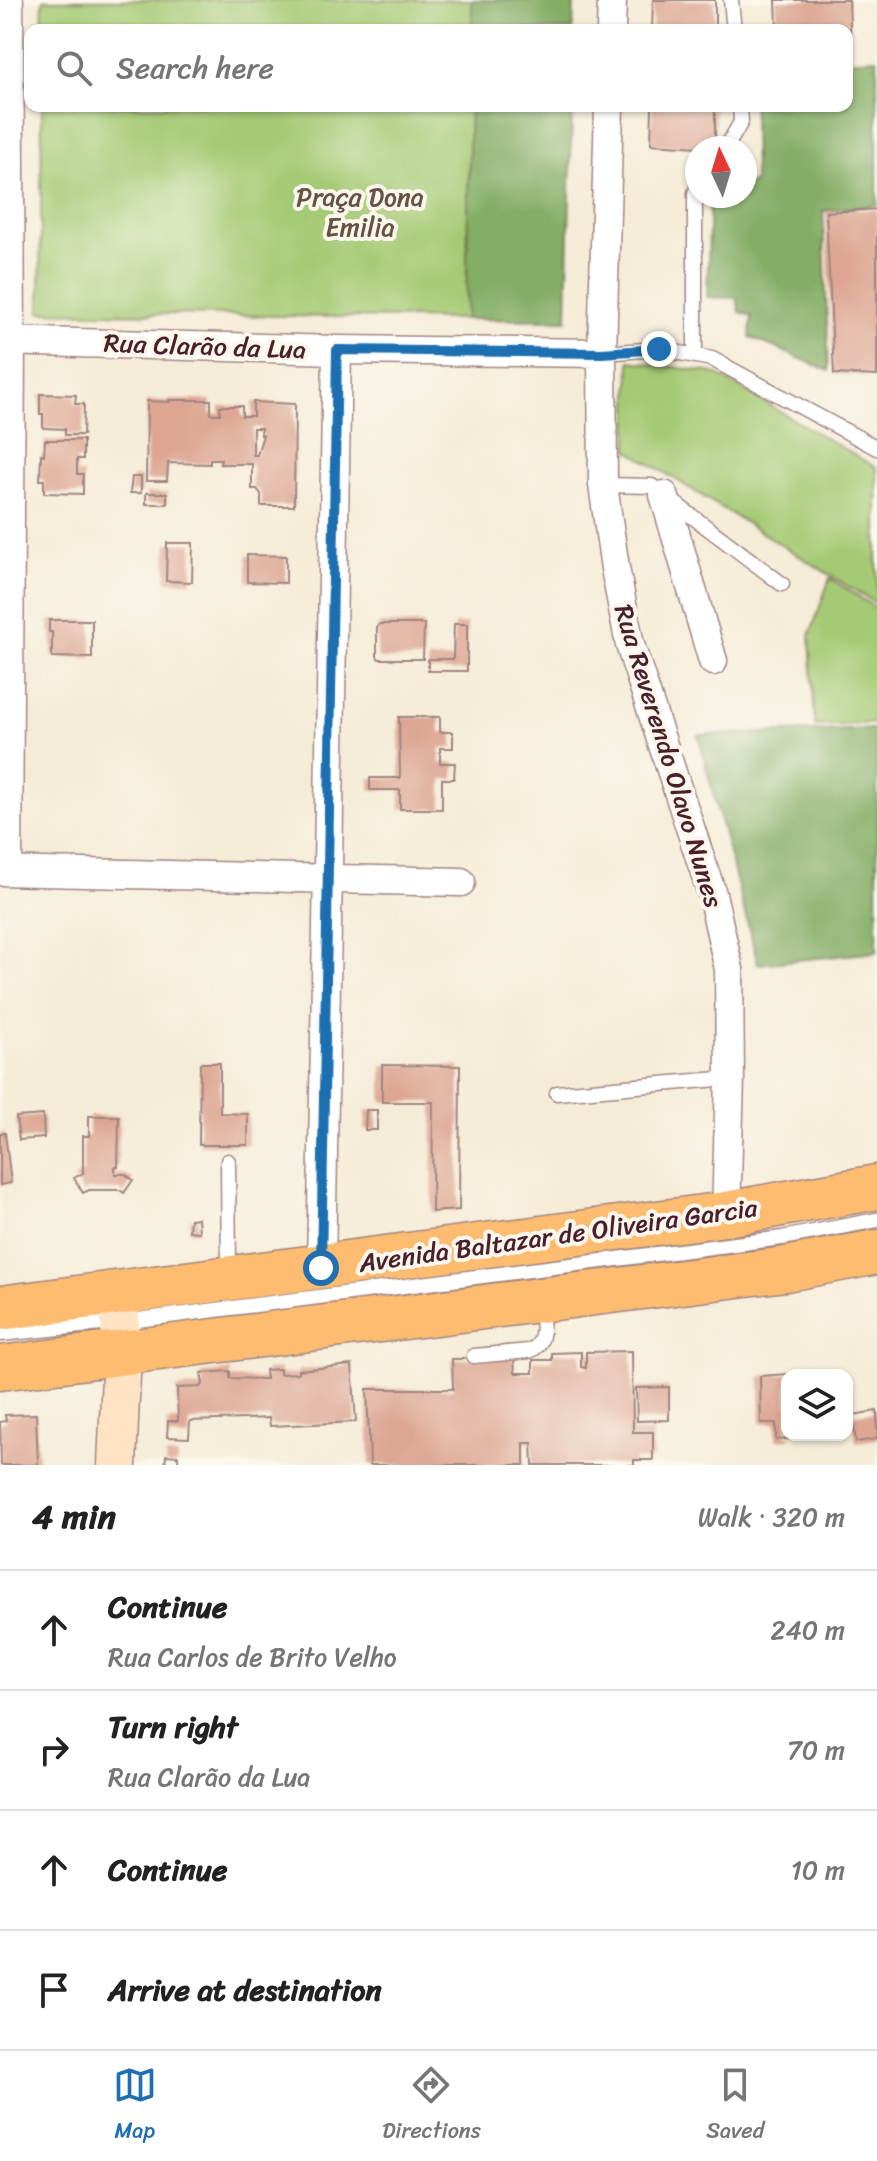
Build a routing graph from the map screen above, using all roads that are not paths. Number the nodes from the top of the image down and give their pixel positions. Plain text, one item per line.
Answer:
1 (9, 0) edge
2 (612, 0) edge
3 (731, 0) edge
4 (611, 24) edge
5 (733, 24) edge
6 (609, 112) edge
7 (740, 112) edge
8 (734, 136) edge
9 (695, 208) edge
10 (6, 341) edge
11 (337, 350) junction
12 (602, 353) junction
13 (695, 356) junction
14 (877, 448) edge
15 (603, 485) junction
16 (664, 495) junction
17 (782, 584) dead end
18 (713, 661) dead end
19 (4, 871) edge
20 (328, 879) junction
21 (461, 882) dead end
22 (730, 1078) junction
23 (557, 1093) dead end
24 (228, 1161) dead end
25 (877, 1187) edge
26 (877, 1205) edge
27 (726, 1214) junction
28 (877, 1220) edge
29 (877, 1234) edge
30 (782, 1238) junction
31 (877, 1252) edge
32 (321, 1268) junction
33 (229, 1280) junction
34 (541, 1299) junction
35 (284, 1302) junction
36 (0, 1308) edge
37 (121, 1323) junction
38 (0, 1334) edge
39 (474, 1356) dead end
40 (0, 1368) edge
41 (117, 1465) edge

1 - 10 street
2 - 4 street
3 - 5 lane
6 - 12 street, Rua Reverendo Olavo Nunes
7 - 8 lane
9 - 13 lane
10 - 11 street, Rua Clarão da Lua
10 - 19 street
11 - 12 street, Rua Clarão da Lua
11 - 20 street
12 - 13 lane
12 - 15 street, Rua Reverendo Olavo Nunes
13 - 14 lane
15 - 16 lane
15 - 22 street, Rua Reverendo Olavo Nunes
16 - 17 lane
16 - 18 street
19 - 20 street
20 - 21 street
20 - 32 street
22 - 23 lane
22 - 27 street, Rua Reverendo Olavo Nunes
24 - 33 lane
25 - 27 main road, Avenida Baltazar de Oliveira Garcia
26 - 30 lane
27 - 32 main road, Avenida Baltazar de Oliveira Garcia
28 - 30 lane
29 - 30 lane
30 - 35 lane
31 - 34 main road, Avenida Baltazar de Oliveira Garcia
32 - 33 main road, Avenida Baltazar de Oliveira Garcia
33 - 37 main road, Avenida Baltazar de Oliveira Garcia
34 - 37 main road, Avenida Baltazar de Oliveira Garcia
34 - 39 lane
35 - 37 lane
35 - 37 lane
35 - 37 lane
36 - 37 main road, Avenida Baltazar de Oliveira Garcia
37 - 38 lane
37 - 40 main road, Avenida Baltazar de Oliveira Garcia
37 - 41 main road

